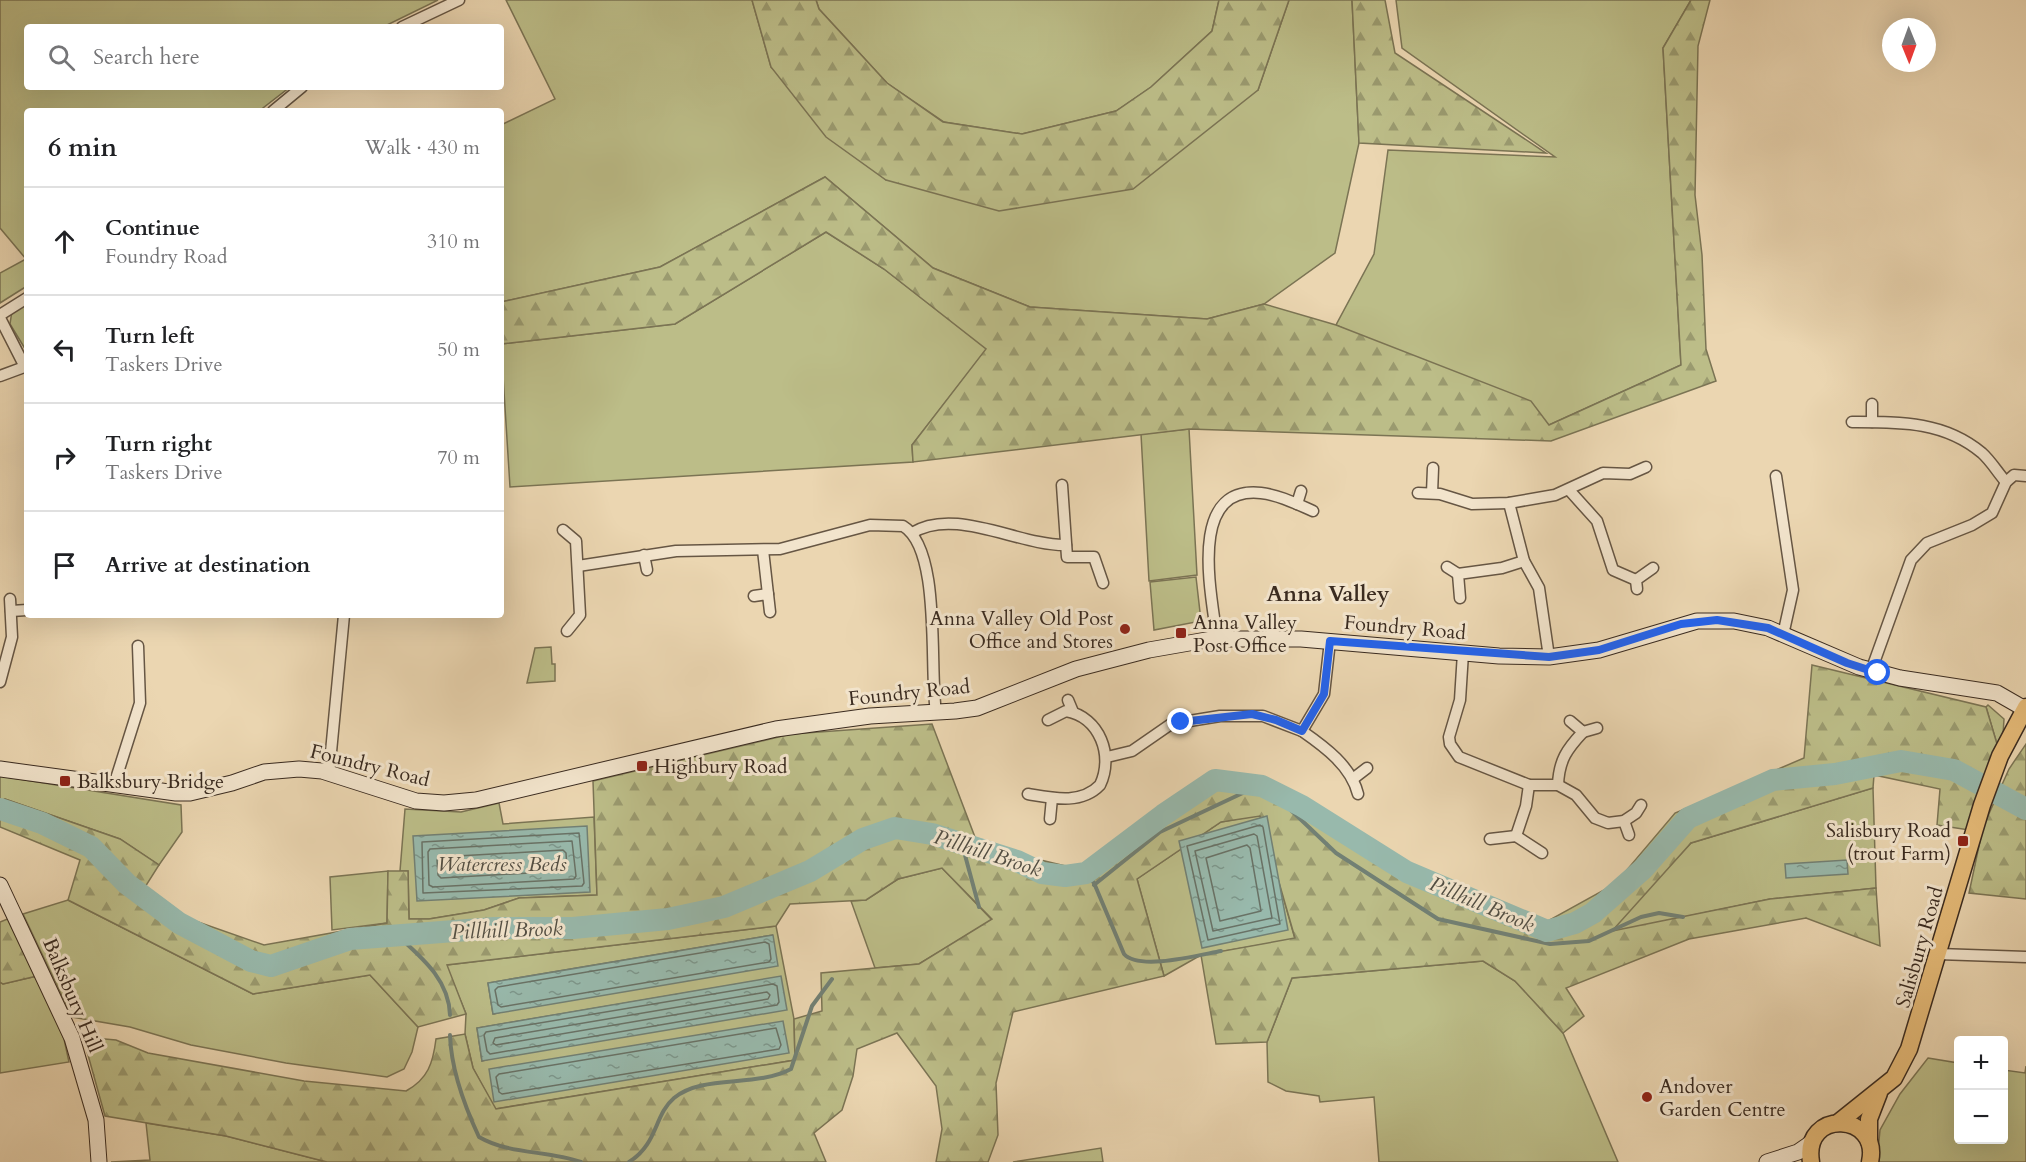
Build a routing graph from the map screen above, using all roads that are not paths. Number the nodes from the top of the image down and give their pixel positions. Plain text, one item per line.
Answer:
1 (459, 0) edge
2 (408, 24) edge
3 (298, 90) edge
4 (277, 108) edge
5 (24, 300) edge
6 (0, 316) edge
7 (24, 363) edge
8 (24, 368) edge
9 (0, 376) edge
10 (1872, 404) dead end
11 (1852, 422) dead end
12 (1872, 422) junction
13 (1646, 467) dead end
14 (1433, 468) dead end
15 (2026, 476) edge
16 (1776, 477) dead end
17 (2006, 482) junction
18 (1062, 485) dead end
19 (1301, 491) dead end
20 (1570, 491) junction
21 (1418, 493) dead end
22 (1432, 493) junction
23 (1509, 503) junction
24 (1297, 504) junction
25 (1313, 511) dead end
26 (563, 530) dead end
27 (912, 533) junction
28 (1066, 544) junction
29 (763, 550) junction
30 (644, 555) junction
31 (1524, 561) junction
32 (578, 566) junction
33 (1447, 567) dead end
34 (1653, 568) dead end
35 (646, 570) dead end
36 (1458, 574) junction
37 (1103, 583) dead end
38 (768, 594) junction
39 (754, 596) dead end
40 (1460, 598) dead end
41 (10, 599) dead end
42 (24, 610) edge
43 (770, 612) dead end
44 (7, 613) edge
45 (344, 618) edge
46 (567, 631) dead end
47 (1783, 635) junction
48 (1217, 639) junction
49 (1330, 641) junction
50 (138, 646) dead end
51 (1463, 653) junction
52 (1549, 657) junction
53 (1871, 671) junction
54 (0, 682) edge
55 (1068, 700) dead end
56 (2025, 708) edge
57 (936, 712) junction
58 (1073, 712) junction
59 (1048, 720) dead end
60 (1570, 721) dead end
61 (1597, 728) dead end
62 (1302, 731) junction
63 (1583, 732) junction
64 (1107, 757) junction
65 (1367, 768) dead end
66 (0, 769) edge
67 (329, 773) junction
68 (1354, 778) junction
69 (114, 785) junction
70 (1529, 785) junction
71 (1558, 785) junction
72 (1028, 794) dead end
73 (1358, 794) dead end
74 (1052, 798) junction
75 (1641, 805) dead end
76 (1050, 819) dead end
77 (1624, 822) junction
78 (1629, 835) dead end
79 (1516, 836) junction
80 (1490, 839) dead end
81 (1542, 853) dead end
82 (0, 885) edge
83 (1938, 954) junction
84 (2026, 957) edge
85 (1880, 1092) junction
86 (1839, 1122) junction
87 (1869, 1141) junction
88 (1811, 1143) junction
89 (99, 1162) edge
90 (1768, 1162) edge
91 (1775, 1162) edge
92 (1811, 1162) edge
93 (1870, 1162) edge

1 - 2 street
3 - 4 street
5 - 6 street
6 - 7 street
8 - 9 street
10 - 12 street
11 - 12 street
12 - 17 street
13 - 20 street
14 - 22 street
15 - 17 street
16 - 47 street
17 - 53 street
18 - 28 street
19 - 24 street
20 - 23 street
20 - 34 street
21 - 22 street
22 - 23 street
23 - 31 street
24 - 25 street
24 - 48 street
26 - 32 street
27 - 28 street
27 - 29 street
27 - 57 street
28 - 37 street
29 - 30 street
29 - 38 street
30 - 32 street
30 - 35 street
31 - 36 street
31 - 52 street
32 - 46 street
33 - 36 street
36 - 40 street
38 - 39 street
38 - 43 street
41 - 44 street
42 - 44 street
44 - 54 street
45 - 67 street
47 - 52 street, Foundry Road
47 - 53 street, Foundry Road
48 - 49 street, Foundry Road
48 - 57 street, Foundry Road
49 - 51 street, Foundry Road
49 - 62 street
50 - 69 street
51 - 52 street, Foundry Road
51 - 70 street
53 - 56 street, Foundry Road
55 - 58 street
56 - 83 main road, Salisbury Road
57 - 67 street, Foundry Road
58 - 59 street
58 - 64 street
60 - 63 street
61 - 63 street
62 - 64 street
62 - 68 street
63 - 71 street
64 - 74 street
65 - 68 street
66 - 69 street, Foundry Road
67 - 69 street, Foundry Road
68 - 73 street
70 - 71 street
70 - 79 street
71 - 77 street
72 - 74 street
74 - 76 street
75 - 77 street
77 - 78 street
79 - 80 street
79 - 81 street
82 - 89 street, Balksbury Hill
83 - 84 street
83 - 85 main road, Salisbury Road
85 - 86 main road, Salisbury Road
85 - 87 main road, Salisbury Road
86 - 87 main road
86 - 88 main road, Salisbury Road
87 - 93 main road, Salisbury Road
88 - 90 street
88 - 92 main road
90 - 91 street

